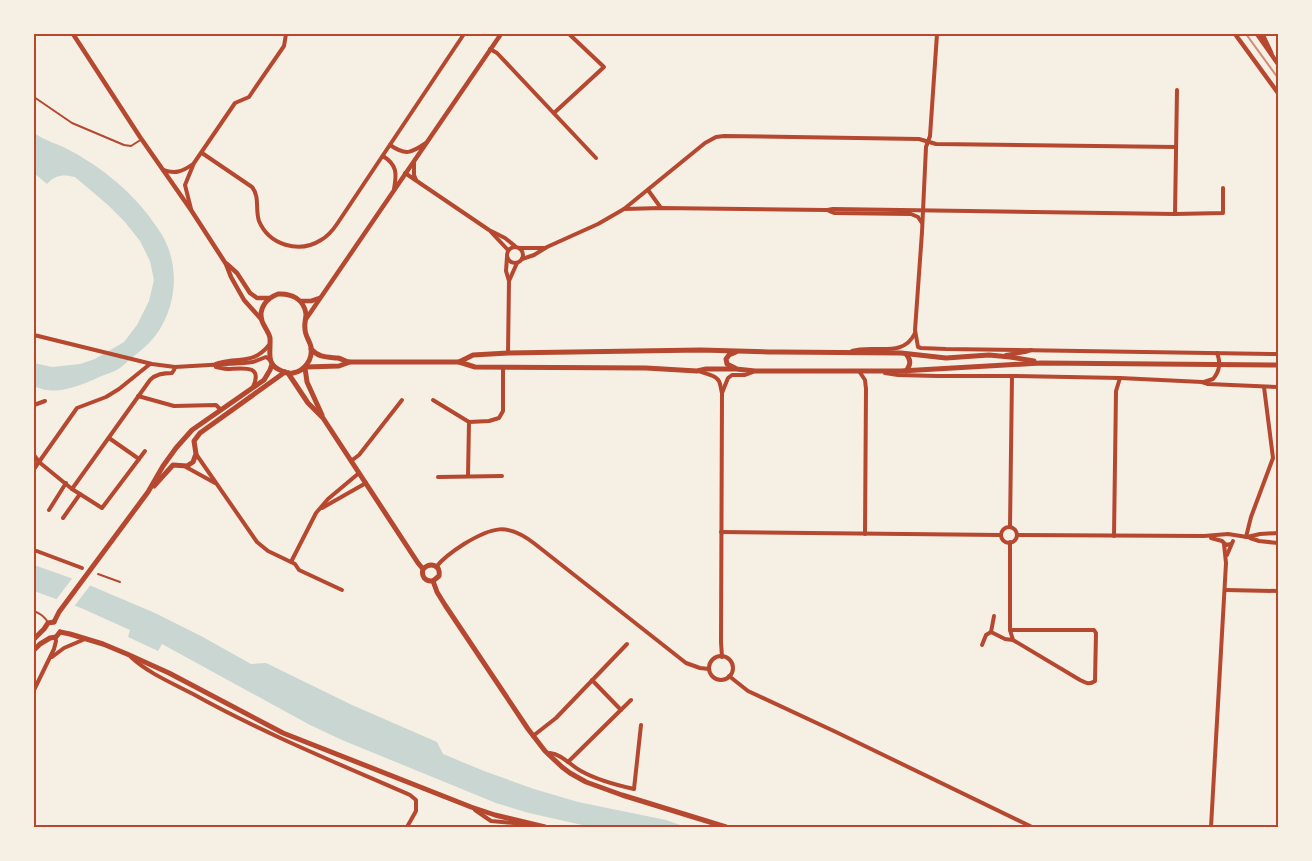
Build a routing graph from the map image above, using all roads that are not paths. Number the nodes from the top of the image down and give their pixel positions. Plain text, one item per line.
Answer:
1 (73, 34) edge
2 (286, 34) edge
3 (464, 34) edge
4 (501, 34) edge
5 (569, 34) edge
6 (937, 34) edge
7 (1235, 34) edge
8 (1257, 34) edge
9 (1262, 34) edge
10 (490, 49) junction
11 (1271, 53) junction
12 (1278, 64) edge
13 (1177, 90) dead end
14 (1278, 93) edge
15 (34, 97) edge
16 (554, 113) junction
17 (142, 139) junction
18 (928, 142) junction
19 (426, 143) junction
20 (390, 145) junction
21 (1176, 147) junction
22 (202, 152) junction
23 (383, 156) junction
24 (415, 158) junction
25 (596, 158) dead end
26 (194, 163) junction
27 (163, 170) junction
28 (405, 173) junction
29 (417, 182) junction
30 (1223, 188) dead end
31 (394, 190) junction
32 (648, 190) junction
33 (661, 208) junction
34 (624, 209) junction
35 (192, 210) junction
36 (827, 210) junction
37 (923, 211) junction
38 (1175, 214) junction
39 (922, 223) junction
40 (489, 230) junction
41 (515, 246) junction
42 (520, 248) junction
43 (547, 248) junction
44 (508, 250) junction
45 (507, 257) junction
46 (522, 259) junction
47 (517, 263) junction
48 (226, 264) junction
49 (509, 281) junction
50 (269, 298) junction
51 (320, 298) junction
52 (301, 301) junction
53 (262, 319) junction
54 (306, 320) junction
55 (915, 331) junction
56 (34, 335) edge
57 (269, 345) junction
58 (918, 347) junction
59 (311, 349) junction
60 (1033, 350) junction
61 (736, 352) junction
62 (848, 352) junction
63 (508, 353) junction
64 (1217, 353) junction
65 (906, 354) junction
66 (920, 354) junction
67 (1278, 354) edge
68 (1001, 356) junction
69 (271, 362) junction
70 (350, 362) junction
71 (459, 362) junction
72 (1042, 363) junction
73 (150, 364) junction
74 (1278, 365) edge
75 (212, 366) junction
76 (175, 367) junction
77 (305, 367) junction
78 (503, 367) junction
79 (736, 369) junction
80 (697, 371) junction
81 (755, 371) junction
82 (860, 371) junction
83 (875, 371) junction
84 (906, 371) junction
85 (287, 373) junction
86 (1012, 376) junction
87 (1120, 378) junction
88 (1202, 382) junction
89 (253, 387) junction
90 (1264, 387) junction
91 (1278, 387) edge
92 (722, 393) junction
93 (138, 396) junction
94 (402, 400) dead end
95 (434, 400) dead end
96 (45, 401) dead end
97 (34, 405) edge
98 (220, 409) junction
99 (323, 418) junction
100 (469, 422) junction
101 (109, 438) junction
102 (1278, 440) edge
103 (1271, 441) junction
104 (180, 444) junction
105 (145, 451) dead end
106 (174, 451) junction
107 (195, 452) junction
108 (34, 455) edge
109 (139, 459) junction
110 (351, 460) junction
111 (39, 462) junction
112 (183, 466) junction
113 (34, 469) edge
114 (359, 473) junction
115 (468, 476) junction
116 (502, 476) dead end
117 (438, 478) dead end
118 (66, 483) junction
119 (366, 483) junction
120 (216, 484) junction
121 (72, 489) junction
122 (148, 492) junction
123 (80, 494) junction
124 (320, 509) junction
125 (49, 510) dead end
126 (63, 518) dead end
127 (1010, 527) junction
128 (721, 532) junction
129 (1278, 533) edge
130 (865, 534) junction
131 (1002, 535) junction
132 (1017, 535) junction
133 (1227, 535) junction
134 (1114, 536) junction
135 (1204, 536) junction
136 (1246, 537) junction
137 (1010, 542) junction
138 (1232, 542) junction
139 (1223, 543) junction
140 (1278, 543) edge
141 (34, 550) edge
142 (291, 562) junction
143 (1226, 562) junction
144 (436, 566) junction
145 (82, 568) dead end
146 (423, 569) junction
147 (98, 574) dead end
148 (433, 581) junction
149 (120, 582) dead end
150 (342, 590) dead end
151 (1225, 590) junction
152 (1278, 591) edge
153 (34, 611) edge
154 (994, 616) dead end
155 (51, 622) junction
156 (44, 628) junction
157 (1010, 630) junction
158 (60, 632) junction
159 (991, 632) junction
160 (52, 637) junction
161 (34, 639) edge
162 (85, 639) junction
163 (1013, 640) junction
164 (628, 644) dead end
165 (982, 645) dead end
166 (34, 650) edge
167 (128, 654) junction
168 (722, 656) junction
169 (49, 660) junction
170 (709, 669) junction
171 (730, 676) junction
172 (592, 680) junction
173 (34, 690) edge
174 (631, 700) dead end
175 (621, 710) junction
176 (641, 725) dead end
177 (533, 736) junction
178 (548, 754) junction
179 (568, 762) junction
180 (471, 807) junction
181 (532, 824) junction
182 (407, 827) edge
183 (545, 827) edge
184 (726, 827) edge
185 (1032, 827) edge
186 (1211, 827) edge

1 - 17 street
2 - 22 street
3 - 20 street
4 - 10 street
5 - 16 street
6 - 18 street
7 - 14 street
8 - 11 street
9 - 11 main road
10 - 16 street
10 - 19 street
11 - 12 street
13 - 21 street
15 - 17 lane
16 - 25 street
17 - 27 street
18 - 21 street
18 - 32 street
18 - 37 street
19 - 20 street
19 - 24 street
20 - 23 street
21 - 38 street
22 - 23 street
22 - 26 street
23 - 31 street
24 - 28 street
24 - 29 street
26 - 27 street
26 - 35 street
27 - 35 street
28 - 29 street
28 - 31 street
29 - 40 street
30 - 38 street
31 - 51 street
32 - 33 street
32 - 34 street
33 - 34 street
33 - 36 street
34 - 43 street
35 - 48 street
36 - 37 street
36 - 39 street
37 - 38 street
37 - 39 street
39 - 55 street
40 - 41 street
40 - 44 street
41 - 42 street
41 - 44 street
42 - 43 street
42 - 46 street
43 - 46 street
44 - 45 street
45 - 47 street
45 - 49 street
46 - 47 street
47 - 49 street
48 - 50 street
48 - 53 street
49 - 63 street
50 - 52 main road
50 - 53 main road
51 - 52 street
51 - 54 street
52 - 54 main road
53 - 57 main road
54 - 59 main road
55 - 58 street
55 - 62 street
56 - 73 street
57 - 69 main road
57 - 75 street
58 - 60 street
58 - 66 street
59 - 70 main road
59 - 77 main road
60 - 64 street
60 - 68 street
61 - 62 main road
61 - 63 main road
61 - 79 main road
62 - 65 main road
63 - 71 main road
64 - 67 street
64 - 88 street
65 - 66 main road
65 - 84 main road
66 - 68 main road
68 - 72 main road
69 - 75 street
69 - 85 main road
69 - 89 main road
70 - 71 main road
70 - 77 main road
71 - 78 main road
72 - 74 main road
72 - 84 main road
73 - 76 street
73 - 111 street
75 - 76 street
75 - 89 street
76 - 93 street
77 - 85 main road
77 - 99 main road
78 - 80 main road
78 - 100 street
79 - 80 main road
79 - 81 main road
80 - 92 street
81 - 82 main road
81 - 92 street
82 - 83 main road
82 - 130 street
83 - 84 main road
83 - 86 street
85 - 99 main road
85 - 107 main road
86 - 87 street
86 - 127 street
87 - 88 street
87 - 134 street
88 - 90 street
89 - 98 main road
90 - 91 street
90 - 103 street
92 - 128 street
93 - 98 street
93 - 101 street
94 - 110 street
95 - 100 street
96 - 97 street
98 - 104 main road
99 - 110 main road
100 - 115 street
101 - 109 street
101 - 121 street
102 - 103 street
103 - 136 street
104 - 106 main road
104 - 107 main road
105 - 109 street
106 - 112 main road
106 - 122 main road
107 - 112 main road
107 - 120 street
108 - 111 street
109 - 123 street
110 - 114 main road
111 - 113 street
111 - 118 street
112 - 120 street
112 - 122 main road
114 - 119 main road
114 - 124 street
115 - 116 street
115 - 117 street
118 - 121 street
118 - 125 street
119 - 124 street
119 - 146 main road
120 - 142 street
121 - 123 street
122 - 155 main road
123 - 126 street
124 - 142 street
127 - 131 street
127 - 132 street
128 - 130 street
128 - 168 street
129 - 136 street
130 - 131 street
131 - 137 street
132 - 134 street
132 - 137 street
133 - 135 street
133 - 136 street
133 - 138 street
133 - 139 street
134 - 135 street
135 - 139 street
136 - 138 street
136 - 140 street
137 - 157 street
138 - 139 street
138 - 143 street
139 - 143 street
141 - 145 street
142 - 150 street
143 - 151 street
144 - 146 main road
144 - 148 main road
144 - 170 street
146 - 148 main road
147 - 149 lane
148 - 177 main road
151 - 152 street
151 - 186 street
153 - 155 lane
154 - 159 street
155 - 156 main road
155 - 158 main road
156 - 160 main road
156 - 161 main road
157 - 163 street
157 - 163 street
158 - 160 main road
158 - 162 main road
159 - 163 street
159 - 165 street
160 - 166 main road
160 - 169 street
162 - 167 main road
162 - 169 street
164 - 172 street
167 - 180 main road
167 - 182 street
168 - 170 street
168 - 171 street
169 - 173 street
170 - 171 street
171 - 185 street
172 - 175 street
172 - 177 street
174 - 175 street
175 - 179 street
176 - 179 street
177 - 178 main road
178 - 179 street
178 - 184 main road
180 - 181 main road
180 - 181 street
181 - 183 main road

